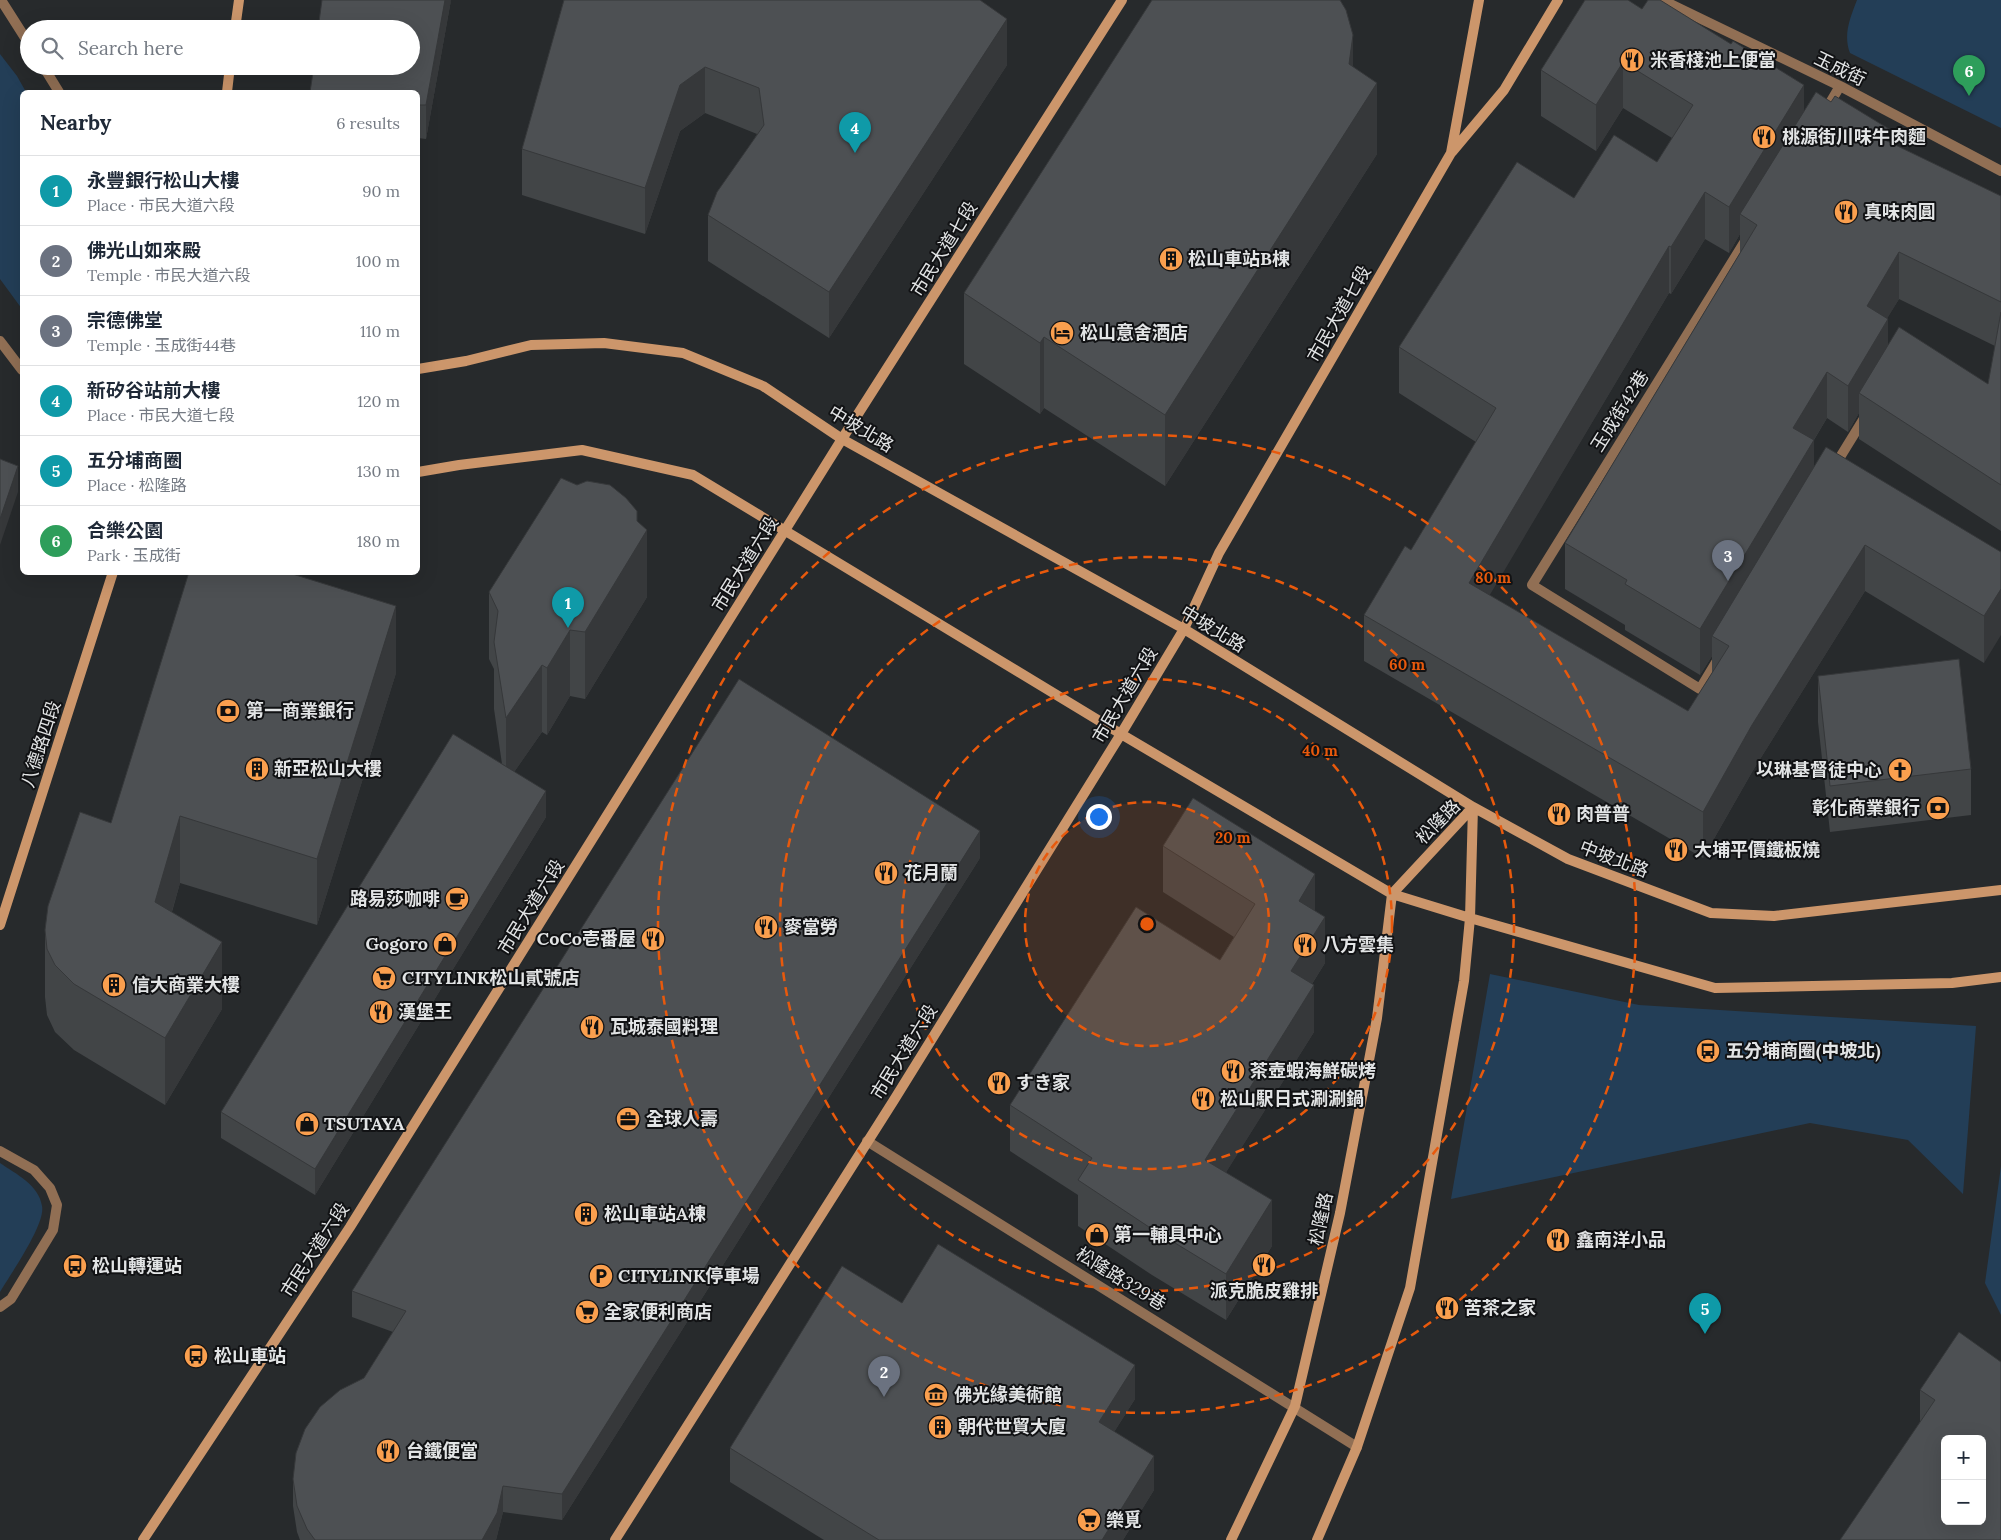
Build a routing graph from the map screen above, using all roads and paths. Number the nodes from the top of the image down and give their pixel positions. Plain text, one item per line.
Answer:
1 (1, 0) edge
2 (239, 0) edge
3 (1122, 0) edge
4 (1479, 0) edge
5 (1558, 0) edge
6 (1662, 0) edge
7 (236, 20) edge
8 (20, 30) edge
9 (49, 75) edge
10 (229, 75) edge
11 (1840, 86) junction
12 (58, 90) edge
13 (227, 90) edge
14 (1819, 120) edge
15 (1451, 153) junction
16 (2001, 171) edge
17 (1752, 230) edge
18 (0, 341) edge
19 (20, 367) edge
20 (420, 370) edge
21 (1869, 410) edge
22 (842, 439) junction
23 (420, 472) edge
24 (1828, 478) edge
25 (784, 532) junction
26 (112, 575) edge
27 (1184, 629) junction
28 (1726, 647) edge
29 (1121, 734) junction
30 (1473, 807) junction
31 (2001, 890) edge
32 (1392, 894) junction
33 (1470, 918) junction
34 (0, 925) edge
35 (2001, 977) edge
36 (867, 1141) junction
37 (0, 1151) edge
38 (0, 1307) edge
39 (1295, 1406) junction
40 (1357, 1447) junction
41 (143, 1540) edge
42 (615, 1540) edge
43 (1231, 1540) edge
44 (1317, 1540) edge

1 - 8 street
2 - 7 street
3 - 22 street, 市民大道七段
4 - 15 street, 市民大道七段
5 - 15 street
6 - 11 street, 玉成街
9 - 12 street
10 - 13 street
11 - 14 street
11 - 16 street, 玉成街
15 - 27 street, 市民大道七段
17 - 28 street, 玉成街42巷
18 - 19 street
20 - 22 street, 中坡北路
21 - 24 street
22 - 25 street, 市民大道六段
22 - 27 street, 中坡北路
23 - 25 street
25 - 29 street
25 - 41 street, 市民大道六段
26 - 34 street, 八德路四段
27 - 29 street, 市民大道六段
27 - 30 street, 中坡北路
29 - 32 street
29 - 36 street, 市民大道六段
30 - 31 street, 中坡北路
30 - 32 street, 松隆路
30 - 33 street, 松隆路
32 - 33 street
32 - 39 street, 松隆路
33 - 35 street
33 - 40 street, 松隆路
36 - 39 street, 松隆路329巷
36 - 42 street, 市民大道六段
37 - 38 street
39 - 40 street, 松隆路329巷
39 - 43 street, 松隆路
40 - 44 street, 松隆路

